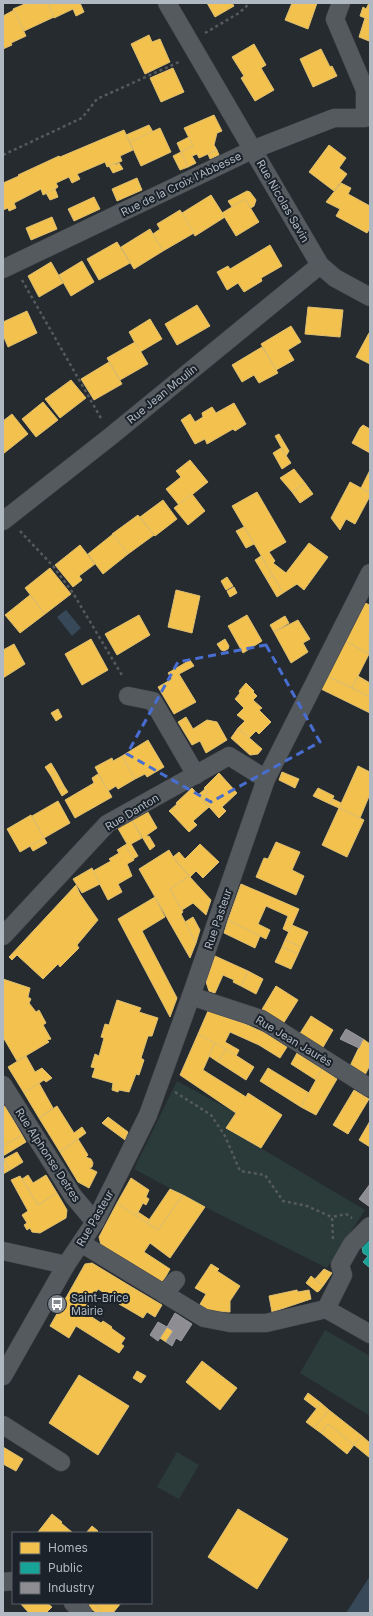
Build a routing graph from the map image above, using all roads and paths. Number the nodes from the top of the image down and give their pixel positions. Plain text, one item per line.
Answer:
1 (167, 3) edge
2 (250, 3) edge
3 (341, 3) edge
4 (192, 48) junction
5 (252, 150) junction
6 (3, 155) edge
7 (320, 265) junction
8 (8, 267) edge
9 (370, 297) edge
10 (111, 436) junction
11 (5, 519) edge
12 (370, 573) edge
13 (123, 677) dead end
14 (128, 696) dead end
15 (196, 775) junction
16 (266, 779) junction
17 (3, 936) edge
18 (191, 996) junction
19 (161, 1080) junction
20 (3, 1085) edge
21 (370, 1088) edge
22 (332, 1217) dead end
23 (95, 1222) junction
24 (370, 1226) edge
25 (81, 1243) junction
26 (3, 1251) edge
27 (66, 1264) junction
28 (176, 1280) dead end
29 (164, 1294) junction
30 (326, 1309) junction
31 (370, 1334) edge
32 (3, 1376) edge
33 (3, 1425) edge
34 (61, 1462) dead end
35 (73, 1604) edge
36 (83, 1613) edge

1 - 4 street, Rue Nicolas Savin
2 - 4 path
3 - 5 street, Rue de la Croix l'Abbesse
4 - 5 street, Rue Nicolas Savin
4 - 6 path
5 - 7 street, Rue Nicolas Savin
5 - 8 street, Rue de la Croix l'Abbesse
7 - 9 street, Rue Nicolas Savin
7 - 10 street, Rue Jean Moulin
8 - 10 path
10 - 11 street, Rue Jean Moulin
11 - 13 path
12 - 16 street, Rue Pasteur
14 - 15 street
15 - 16 street, Rue Danton
15 - 17 street, Rue Danton
16 - 18 street, Rue Pasteur
18 - 19 street, Rue Pasteur
18 - 21 street, Rue Jean Jaurès
19 - 22 path
19 - 23 street, Rue Pasteur
20 - 23 street, Rue Alphonse Detres
23 - 25 street, Rue Pasteur
24 - 30 street
25 - 27 street, Rue Pasteur
25 - 29 street
26 - 27 street
27 - 32 street, Rue Pasteur
28 - 29 street
29 - 30 street
30 - 31 street
33 - 34 street
35 - 36 street

